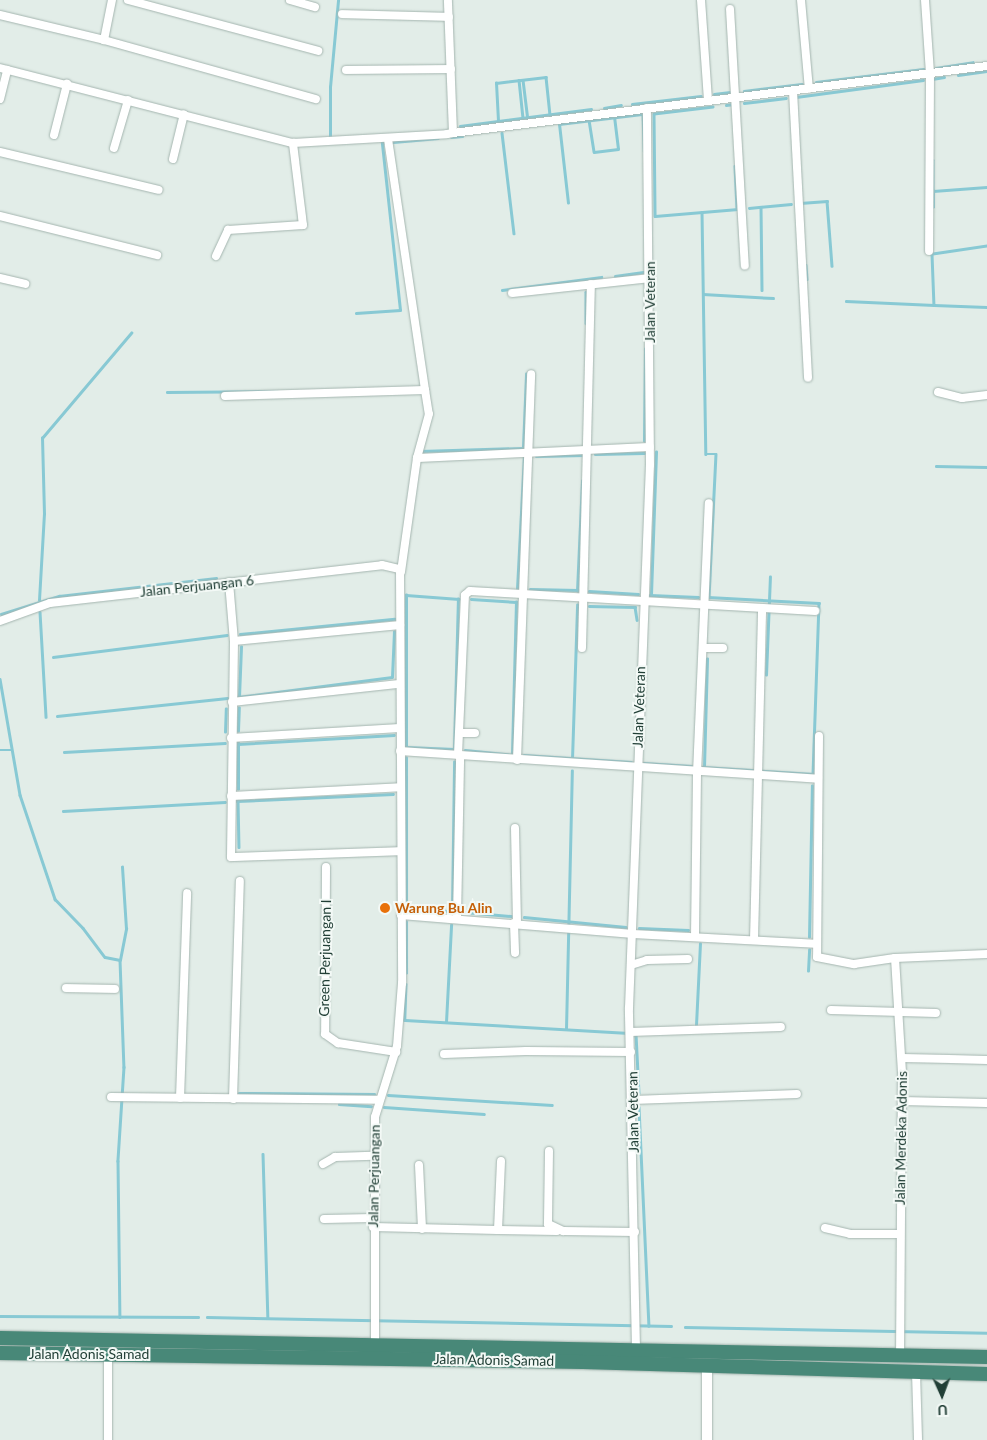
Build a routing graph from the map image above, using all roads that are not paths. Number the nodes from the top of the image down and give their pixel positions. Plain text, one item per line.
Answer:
1 (112, 0) edge
2 (128, 0) edge
3 (290, 0) edge
4 (448, 0) edge
5 (701, 0) edge
6 (801, 0) edge
7 (925, 0) edge
8 (315, 7) dead end
9 (730, 9) dead end
10 (342, 14) dead end
11 (0, 15) edge
12 (449, 16) junction
13 (104, 40) junction
14 (318, 52) dead end
15 (987, 66) edge
16 (4, 69) edge
17 (451, 69) junction
18 (346, 70) dead end
19 (930, 74) junction
20 (67, 84) junction
21 (810, 89) junction
22 (793, 91) junction
23 (737, 97) junction
24 (0, 99) edge
25 (316, 99) dead end
26 (128, 100) junction
27 (708, 100) junction
28 (647, 108) junction
29 (184, 114) junction
30 (453, 133) junction
31 (54, 135) dead end
32 (388, 139) junction
33 (293, 143) junction
34 (114, 148) dead end
35 (0, 152) edge
36 (173, 159) dead end
37 (159, 190) dead end
38 (0, 216) edge
39 (929, 251) dead end
40 (156, 256) dead end
41 (216, 256) dead end
42 (745, 266) dead end
43 (0, 278) edge
44 (651, 278) junction
45 (26, 284) dead end
46 (591, 284) junction
47 (512, 293) dead end
48 (531, 374) dead end
49 (808, 378) dead end
50 (425, 390) junction
51 (938, 392) dead end
52 (987, 395) edge
53 (224, 396) dead end
54 (650, 447) junction
55 (589, 448) junction
56 (529, 452) junction
57 (418, 458) junction
58 (709, 503) dead end
59 (399, 570) junction
60 (229, 582) junction
61 (523, 595) junction
62 (582, 598) junction
63 (644, 601) junction
64 (704, 603) junction
65 (762, 609) junction
66 (815, 611) dead end
67 (0, 621) edge
68 (400, 625) junction
69 (234, 641) junction
70 (582, 648) dead end
71 (703, 648) junction
72 (723, 648) dead end
73 (399, 684) junction
74 (232, 702) junction
75 (400, 728) junction
76 (458, 733) junction
77 (475, 733) dead end
78 (819, 736) dead end
79 (231, 738) junction
80 (400, 751) junction
81 (459, 755) junction
82 (517, 760) junction
83 (637, 769) junction
84 (697, 773) junction
85 (758, 776) junction
86 (818, 779) junction
87 (401, 787) junction
88 (231, 796) junction
89 (515, 828) dead end
90 (401, 851) junction
91 (326, 867) dead end
92 (240, 881) dead end
93 (187, 893) dead end
94 (401, 915) junction
95 (457, 919) junction
96 (516, 923) junction
97 (633, 934) junction
98 (694, 937) junction
99 (754, 940) junction
100 (815, 944) junction
101 (515, 953) dead end
102 (987, 954) edge
103 (895, 958) junction
104 (688, 959) dead end
105 (631, 965) junction
106 (66, 988) dead end
107 (115, 989) dead end
108 (832, 1010) dead end
109 (897, 1012) junction
110 (936, 1013) dead end
111 (781, 1027) dead end
112 (630, 1032) junction
113 (396, 1052) junction
114 (631, 1052) junction
115 (444, 1054) dead end
116 (902, 1058) junction
117 (987, 1060) edge
118 (797, 1094) dead end
119 (111, 1097) dead end
120 (180, 1098) junction
121 (232, 1099) junction
122 (379, 1100) junction
123 (633, 1100) junction
124 (902, 1101) junction
125 (987, 1103) edge
126 (549, 1151) dead end
127 (373, 1156) junction
128 (501, 1161) dead end
129 (322, 1164) dead end
130 (419, 1165) dead end
131 (324, 1219) dead end
132 (373, 1222) junction
133 (826, 1228) dead end
134 (422, 1229) junction
135 (498, 1230) junction
136 (557, 1231) junction
137 (635, 1232) junction
138 (899, 1234) junction
139 (0, 1338) edge
140 (202, 1340) junction
141 (375, 1343) junction
142 (900, 1348) junction
143 (636, 1349) junction
144 (0, 1353) edge
145 (832, 1353) junction
146 (108, 1354) junction
147 (202, 1355) junction
148 (583, 1355) junction
149 (987, 1357) edge
150 (707, 1365) junction
151 (832, 1368) junction
152 (916, 1372) junction
153 (987, 1374) edge
154 (108, 1440) edge
155 (707, 1440) edge
156 (918, 1440) edge

1 - 13 street
2 - 14 street
3 - 8 street
4 - 12 street
5 - 27 street
6 - 21 street
7 - 19 street
9 - 23 street
10 - 12 street
11 - 13 street
12 - 17 street
13 - 25 street
15 - 19 street
16 - 20 street
16 - 24 street
17 - 18 street
17 - 30 street
19 - 21 street
19 - 39 street
20 - 26 street
20 - 31 street
21 - 22 street
22 - 23 street
22 - 49 street
23 - 27 street
23 - 42 street
26 - 29 street
26 - 34 street
27 - 28 street
28 - 30 street
28 - 44 street, Jalan Veteran
29 - 33 street
29 - 36 street
30 - 32 street
32 - 33 street
32 - 50 street, Jalan Perjuangan
33 - 41 street
35 - 37 street
38 - 40 street
43 - 45 street
44 - 46 street
44 - 54 street, Jalan Veteran
46 - 47 street
46 - 55 street
48 - 56 street
50 - 53 street
50 - 57 street, Jalan Perjuangan
51 - 52 street
54 - 55 street
54 - 63 street, Jalan Veteran
55 - 56 street
55 - 62 street
56 - 57 street
56 - 61 street
57 - 59 street, Jalan Perjuangan
58 - 64 street
59 - 60 street, Jalan Perjuangan 6
59 - 68 street, Jalan Perjuangan
60 - 67 street, Jalan Perjuangan 6
60 - 69 street
61 - 62 street
61 - 76 street
61 - 82 street
62 - 63 street
62 - 70 street
63 - 64 street
63 - 83 street, Jalan Veteran
64 - 65 street
64 - 71 street
65 - 66 street
65 - 85 street
68 - 69 street
68 - 73 street, Jalan Perjuangan
69 - 74 street
71 - 72 street
71 - 84 street
73 - 74 street
73 - 75 street, Jalan Perjuangan
74 - 79 street
75 - 79 street
75 - 80 street, Jalan Perjuangan
76 - 77 street
76 - 81 street
78 - 86 street
79 - 88 street
80 - 81 street
80 - 87 street, Jalan Perjuangan
81 - 82 street
81 - 95 street
82 - 83 street
83 - 84 street
83 - 97 street, Jalan Veteran
84 - 85 street
84 - 98 street
85 - 86 street
85 - 99 street
86 - 100 street
87 - 88 street
87 - 90 street, Jalan Perjuangan
88 - 90 street
89 - 96 street
90 - 94 street, Jalan Perjuangan
91 - 113 street, Green Perjuangan I
92 - 121 street
93 - 120 street
94 - 95 street
94 - 113 street, Jalan Perjuangan
95 - 96 street
96 - 97 street
96 - 101 street
97 - 98 street
97 - 105 street, Jalan Veteran
98 - 99 street
99 - 100 street
100 - 103 street
102 - 103 street
103 - 109 street, Jalan Merdeka Adonis
104 - 105 street
105 - 112 street, Jalan Veteran
106 - 107 street
108 - 109 street
109 - 110 street
109 - 116 street, Jalan Merdeka Adonis
111 - 112 street
112 - 114 street, Jalan Veteran
113 - 122 street, Jalan Perjuangan
114 - 115 street
114 - 123 street, Jalan Veteran
116 - 117 street
116 - 124 street, Jalan Merdeka Adonis
118 - 123 street
119 - 120 street
120 - 121 street
121 - 122 street
122 - 127 street, Jalan Perjuangan
123 - 137 street, Jalan Veteran
124 - 125 street
124 - 138 street, Jalan Merdeka Adonis
126 - 136 street
127 - 129 street
127 - 132 street, Jalan Perjuangan
128 - 135 street
130 - 134 street
131 - 132 street
132 - 134 street
132 - 141 street, Jalan Perjuangan
133 - 138 street
134 - 135 street
135 - 136 street
136 - 137 street
137 - 143 street, Jalan Veteran
138 - 142 street, Jalan Merdeka Adonis
139 - 140 highway
140 - 141 highway
140 - 147 highway
141 - 148 highway
142 - 145 highway
142 - 149 highway
143 - 145 highway
143 - 148 highway
144 - 146 highway, Jalan Adonis Samad
145 - 151 highway
146 - 147 highway, Jalan Adonis Samad
146 - 154 street
147 - 148 highway, Jalan Adonis Samad
148 - 150 highway, Jalan Adonis Samad
150 - 151 highway, Jalan Adonis Samad
150 - 155 street
151 - 152 highway, Jalan Adonis Samad
152 - 153 highway, Jalan Adonis Samad
152 - 156 street

